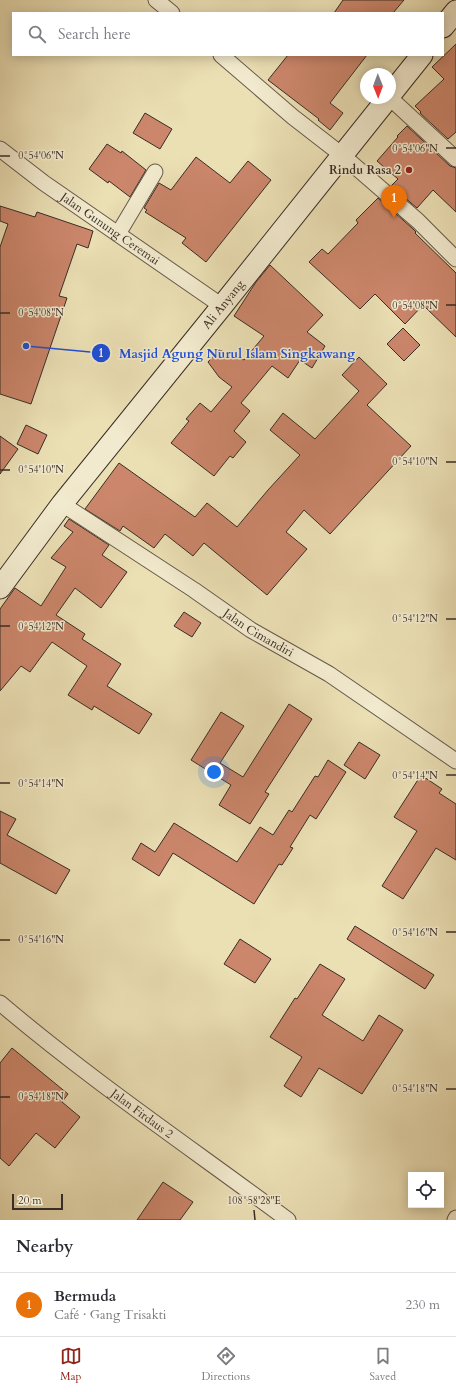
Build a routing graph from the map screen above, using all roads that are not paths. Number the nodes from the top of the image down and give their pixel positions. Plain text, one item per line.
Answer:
1 (156, 0) edge
2 (456, 11) edge
3 (171, 12) edge
4 (444, 27) edge
5 (222, 56) edge
6 (421, 56) edge
7 (396, 88) edge
8 (396, 103) edge
9 (383, 104) edge
10 (0, 149) edge
11 (342, 154) junction
12 (456, 159) edge
13 (155, 172) dead end
14 (118, 234) junction
15 (456, 259) edge
16 (222, 306) junction
17 (62, 504) junction
18 (0, 588) edge
19 (456, 761) edge
20 (0, 1003) edge
21 (288, 1220) edge

1 - 3 street
2 - 4 street
5 - 11 street
6 - 7 street, Ali Anyang
8 - 12 street
9 - 11 street, Ali Anyang
10 - 14 street, Jalan Gunung Ceremai
11 - 15 street
11 - 16 street, Ali Anyang
13 - 14 street
14 - 16 street, Jalan Gunung Ceremai
16 - 17 street, Ali Anyang
17 - 18 street, Ali Anyang
17 - 19 street, Jalan Cimandiri
20 - 21 street, Jalan Firdaus 2

